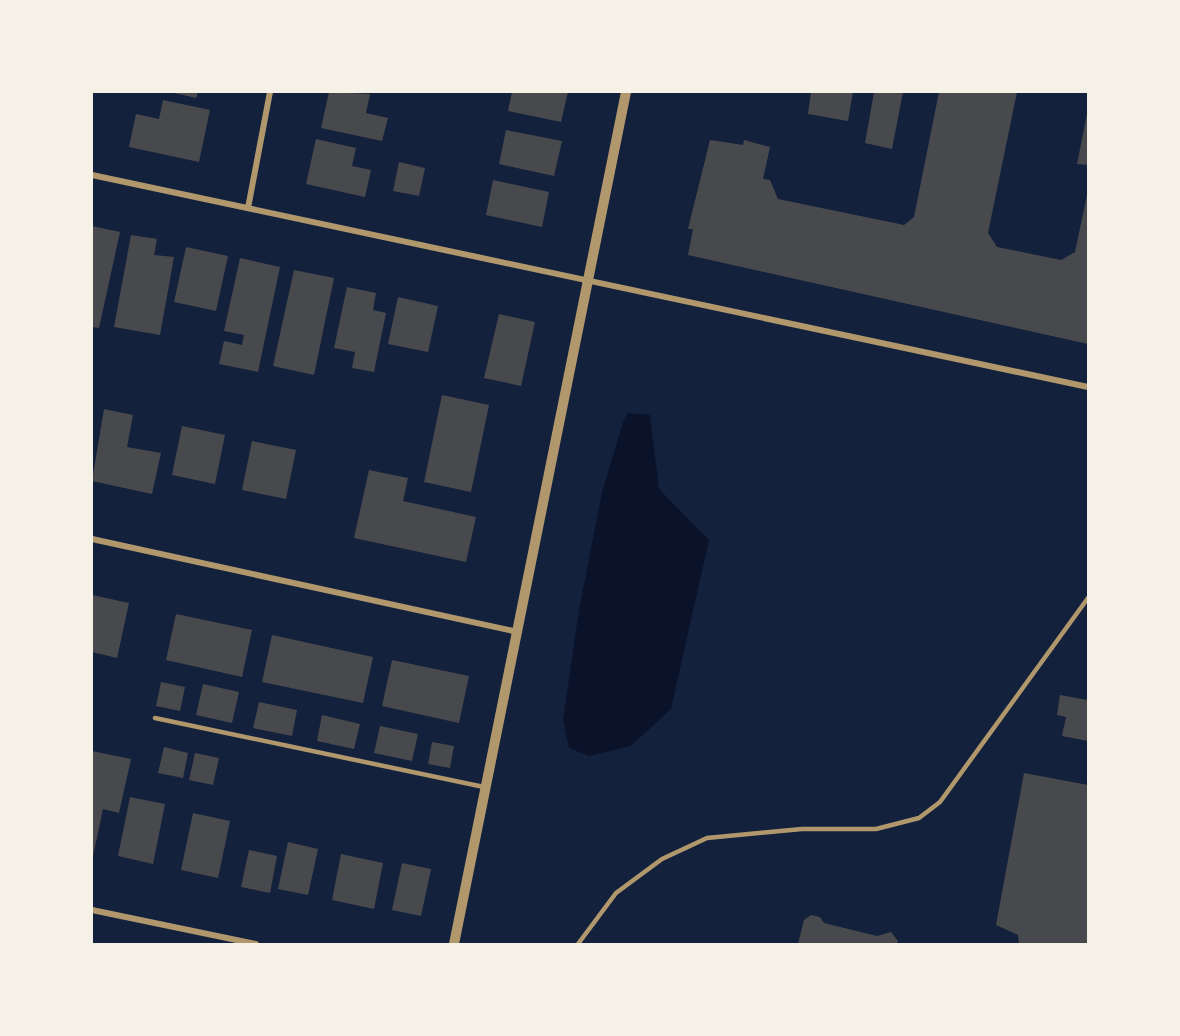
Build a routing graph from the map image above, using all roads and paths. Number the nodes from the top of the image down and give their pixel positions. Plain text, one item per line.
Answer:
1 (270, 92) edge
2 (626, 92) edge
3 (92, 175) edge
4 (248, 208) junction
5 (590, 281) junction
6 (1089, 387) edge
7 (92, 539) edge
8 (1089, 598) edge
9 (518, 632) junction
10 (155, 718) dead end
11 (486, 788) junction
12 (92, 910) edge
13 (256, 945) edge
14 (454, 945) edge
15 (578, 945) edge

1 - 4 street
2 - 5 street
3 - 4 street
4 - 5 street
5 - 6 street
5 - 9 street
7 - 9 street
8 - 15 lane
9 - 11 street
10 - 11 lane
11 - 14 street
12 - 13 street

